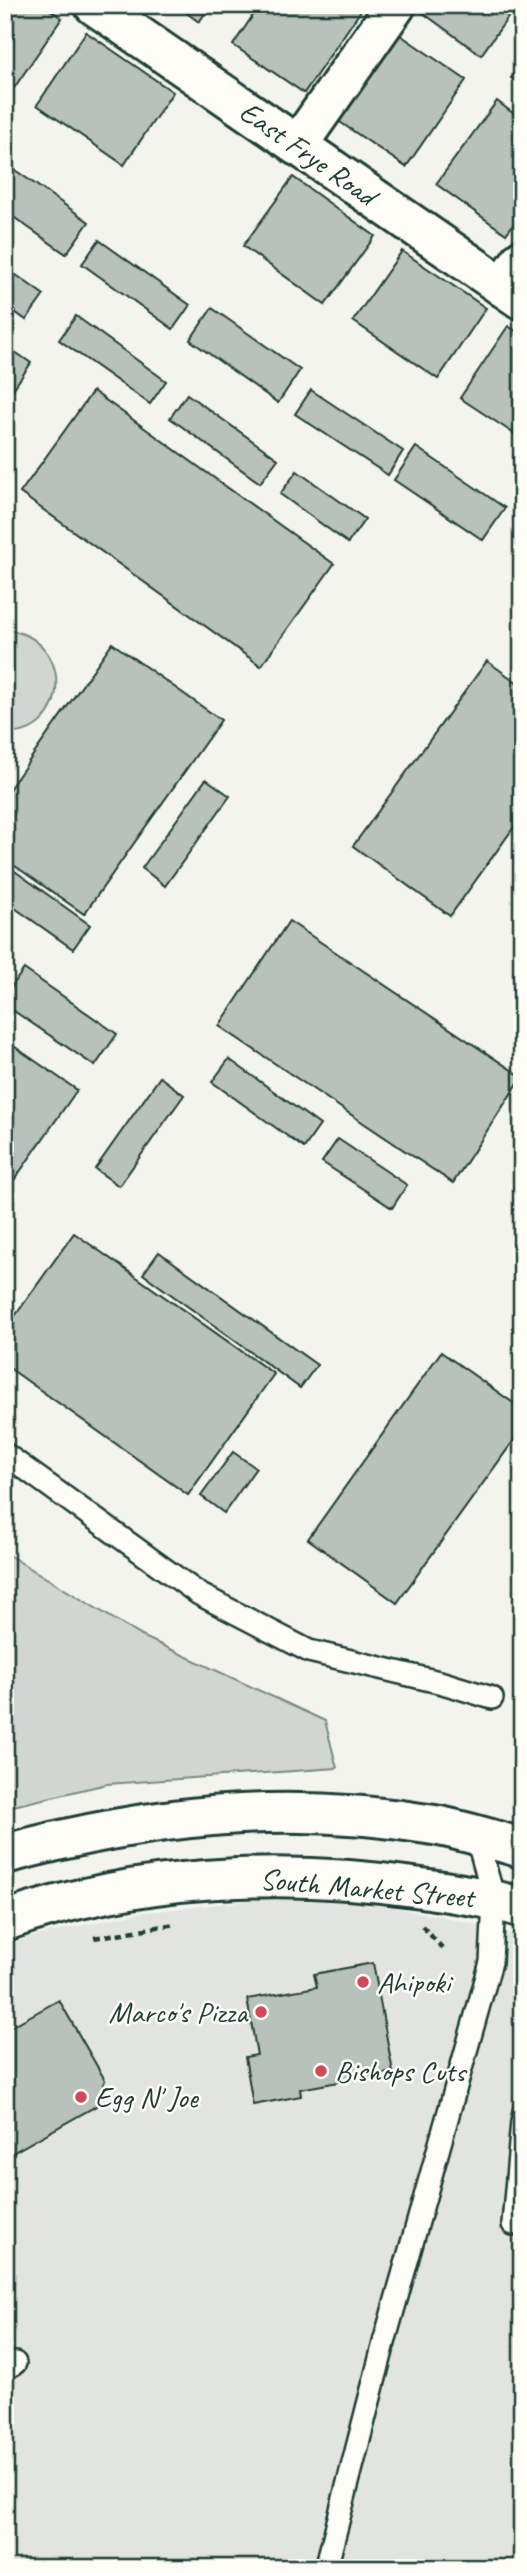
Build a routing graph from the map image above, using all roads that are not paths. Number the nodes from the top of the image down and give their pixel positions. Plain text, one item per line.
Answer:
1 (94, 5) edge
2 (396, 5) edge
3 (297, 146) junction
4 (515, 282) edge
5 (5, 1454) edge
6 (492, 1698) dead end
7 (476, 1835) junction
8 (522, 1848) edge
9 (5, 1854) edge
10 (508, 1904) edge
11 (5, 1921) edge
12 (522, 2121) edge
13 (513, 2224) dead end
14 (326, 2568) edge

1 - 3 street, East Frye Road
2 - 3 street
3 - 4 street, East Frye Road
5 - 6 lane
7 - 8 street, South Market Street
7 - 9 street, South Market Street
7 - 10 lane
10 - 11 street, South Market Street
10 - 14 lane
12 - 13 lane

